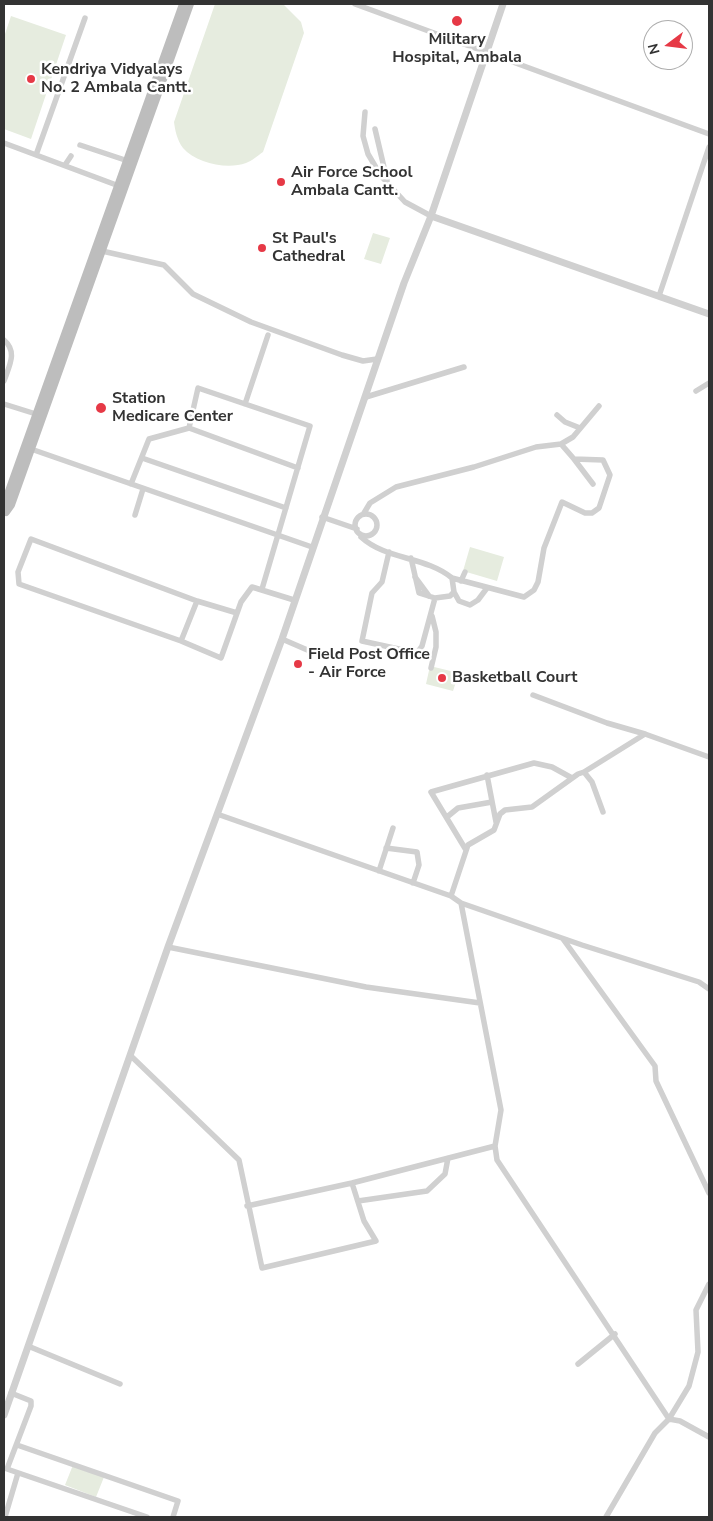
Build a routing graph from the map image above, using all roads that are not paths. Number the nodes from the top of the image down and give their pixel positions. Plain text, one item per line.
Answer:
1 (183, 4) edge
2 (190, 4) edge
3 (355, 4) edge
4 (503, 4) edge
5 (84, 18) dead end
6 (486, 53) junction
7 (365, 112) dead end
8 (375, 129) dead end
9 (709, 134) edge
10 (4, 143) edge
11 (80, 145) dead end
12 (709, 147) edge
13 (36, 155) junction
14 (70, 156) dead end
15 (128, 161) junction
16 (65, 165) junction
17 (389, 184) junction
18 (119, 186) junction
19 (431, 216) junction
20 (102, 251) junction
21 (659, 296) junction
22 (709, 314) edge
23 (268, 335) dead end
24 (4, 340) edge
25 (377, 359) junction
26 (464, 367) dead end
27 (4, 380) edge
28 (709, 383) edge
29 (696, 391) dead end
30 (366, 397) junction
31 (4, 404) edge
32 (246, 404) junction
33 (600, 406) dead end
34 (36, 414) junction
35 (557, 415) dead end
36 (189, 428) junction
37 (580, 428) junction
38 (561, 444) junction
39 (31, 449) junction
40 (142, 458) junction
41 (574, 459) junction
42 (298, 468) junction
43 (131, 484) junction
44 (594, 484) dead end
45 (143, 489) junction
46 (286, 508) junction
47 (5, 509) edge
48 (364, 513) junction
49 (135, 515) dead end
50 (322, 517) junction
51 (357, 529) junction
52 (278, 535) junction
53 (361, 537) junction
54 (312, 547) junction
55 (389, 552) junction
56 (411, 558) junction
57 (465, 572) dead end
58 (452, 578) junction
59 (461, 580) junction
60 (487, 588) junction
61 (262, 589) junction
62 (454, 592) junction
63 (432, 597) junction
64 (294, 600) junction
65 (197, 601) junction
66 (431, 612) junction
67 (237, 613) junction
68 (282, 639) junction
69 (436, 640) junction
70 (181, 641) junction
71 (424, 642) junction
72 (312, 652) dead end
73 (431, 668) dead end
74 (533, 695) dead end
75 (645, 734) junction
76 (709, 757) edge
77 (584, 772) junction
78 (487, 775) junction
79 (572, 778) junction
80 (492, 802) junction
81 (603, 812) dead end
82 (217, 814) junction
83 (447, 817) junction
84 (496, 822) junction
85 (393, 828) dead end
86 (386, 848) junction
87 (466, 850) junction
88 (378, 871) junction
89 (413, 883) junction
90 (451, 896) junction
91 (461, 903) junction
92 (564, 939) junction
93 (168, 948) junction
94 (709, 989) edge
95 (480, 1003) junction
96 (131, 1056) junction
97 (495, 1146) junction
98 (448, 1158) junction
99 (701, 1176) junction
100 (709, 1179) edge
101 (352, 1183) junction
102 (709, 1193) edge
103 (358, 1201) junction
104 (247, 1206) junction
105 (709, 1284) edge
106 (615, 1334) junction
107 (28, 1346) junction
108 (578, 1364) dead end
109 (120, 1384) dead end
110 (11, 1393) junction
111 (4, 1415) edge
112 (669, 1419) junction
113 (709, 1438) edge
114 (18, 1445) junction
115 (18, 1473) junction
116 (5, 1517) edge
117 (147, 1517) edge
118 (173, 1517) edge
119 (606, 1517) edge

1 - 15 main road
2 - 20 main road
3 - 6 street
4 - 6 street
5 - 13 street
6 - 9 street
6 - 19 street
7 - 17 street
8 - 17 street
10 - 13 street
11 - 15 street
12 - 21 street
13 - 16 street
14 - 16 street
15 - 18 main road
16 - 18 street
17 - 19 street
18 - 34 main road
19 - 21 street
19 - 25 street
20 - 25 street
20 - 39 main road
21 - 22 street
23 - 32 street
24 - 27 street
25 - 30 street
26 - 30 street
28 - 29 street
30 - 50 street
31 - 34 street
32 - 36 street
32 - 42 street
33 - 37 street
34 - 47 main road
35 - 37 street
36 - 40 street
36 - 42 street
37 - 38 street
38 - 41 street
38 - 48 street
39 - 43 street
39 - 47 main road
40 - 43 street
40 - 46 street
41 - 44 street
41 - 60 street
42 - 46 street
43 - 45 street
45 - 49 street
45 - 52 street
46 - 52 street
48 - 51 street
48 - 53 street
50 - 51 street
50 - 54 street
51 - 53 street
52 - 54 street
52 - 61 street
53 - 55 street
54 - 64 street
55 - 56 street
55 - 71 street
56 - 58 street
56 - 63 street
57 - 59 street
58 - 59 street
58 - 62 street
59 - 60 street
60 - 62 street
61 - 64 street
61 - 67 street
62 - 63 street
63 - 66 street
64 - 68 street
65 - 67 street
65 - 70 street
65 - 70 street
66 - 69 street
66 - 71 street
67 - 70 street
68 - 72 street
68 - 82 street
69 - 71 street
69 - 73 street
74 - 75 street
75 - 76 street
75 - 77 street
77 - 79 street
77 - 81 street
78 - 79 street
78 - 80 street
78 - 83 street
79 - 84 street
80 - 83 street
80 - 84 street
82 - 88 street
82 - 93 street
83 - 87 street
84 - 87 street
85 - 86 street
86 - 88 street
86 - 89 street
87 - 90 street
88 - 89 street
89 - 90 street
90 - 91 street
91 - 92 street
91 - 95 street
92 - 94 street
92 - 99 street
93 - 95 street
93 - 96 street
95 - 97 street
96 - 104 street
96 - 107 street
97 - 98 street
97 - 106 street
98 - 101 street
98 - 103 street
99 - 100 street
99 - 102 street
101 - 103 street
101 - 104 street
103 - 104 street
105 - 112 street
106 - 108 street
106 - 112 street
107 - 109 street
107 - 110 street
110 - 111 street
110 - 114 street
112 - 113 street
112 - 119 street
114 - 115 street
114 - 118 street
115 - 116 street
115 - 117 street

